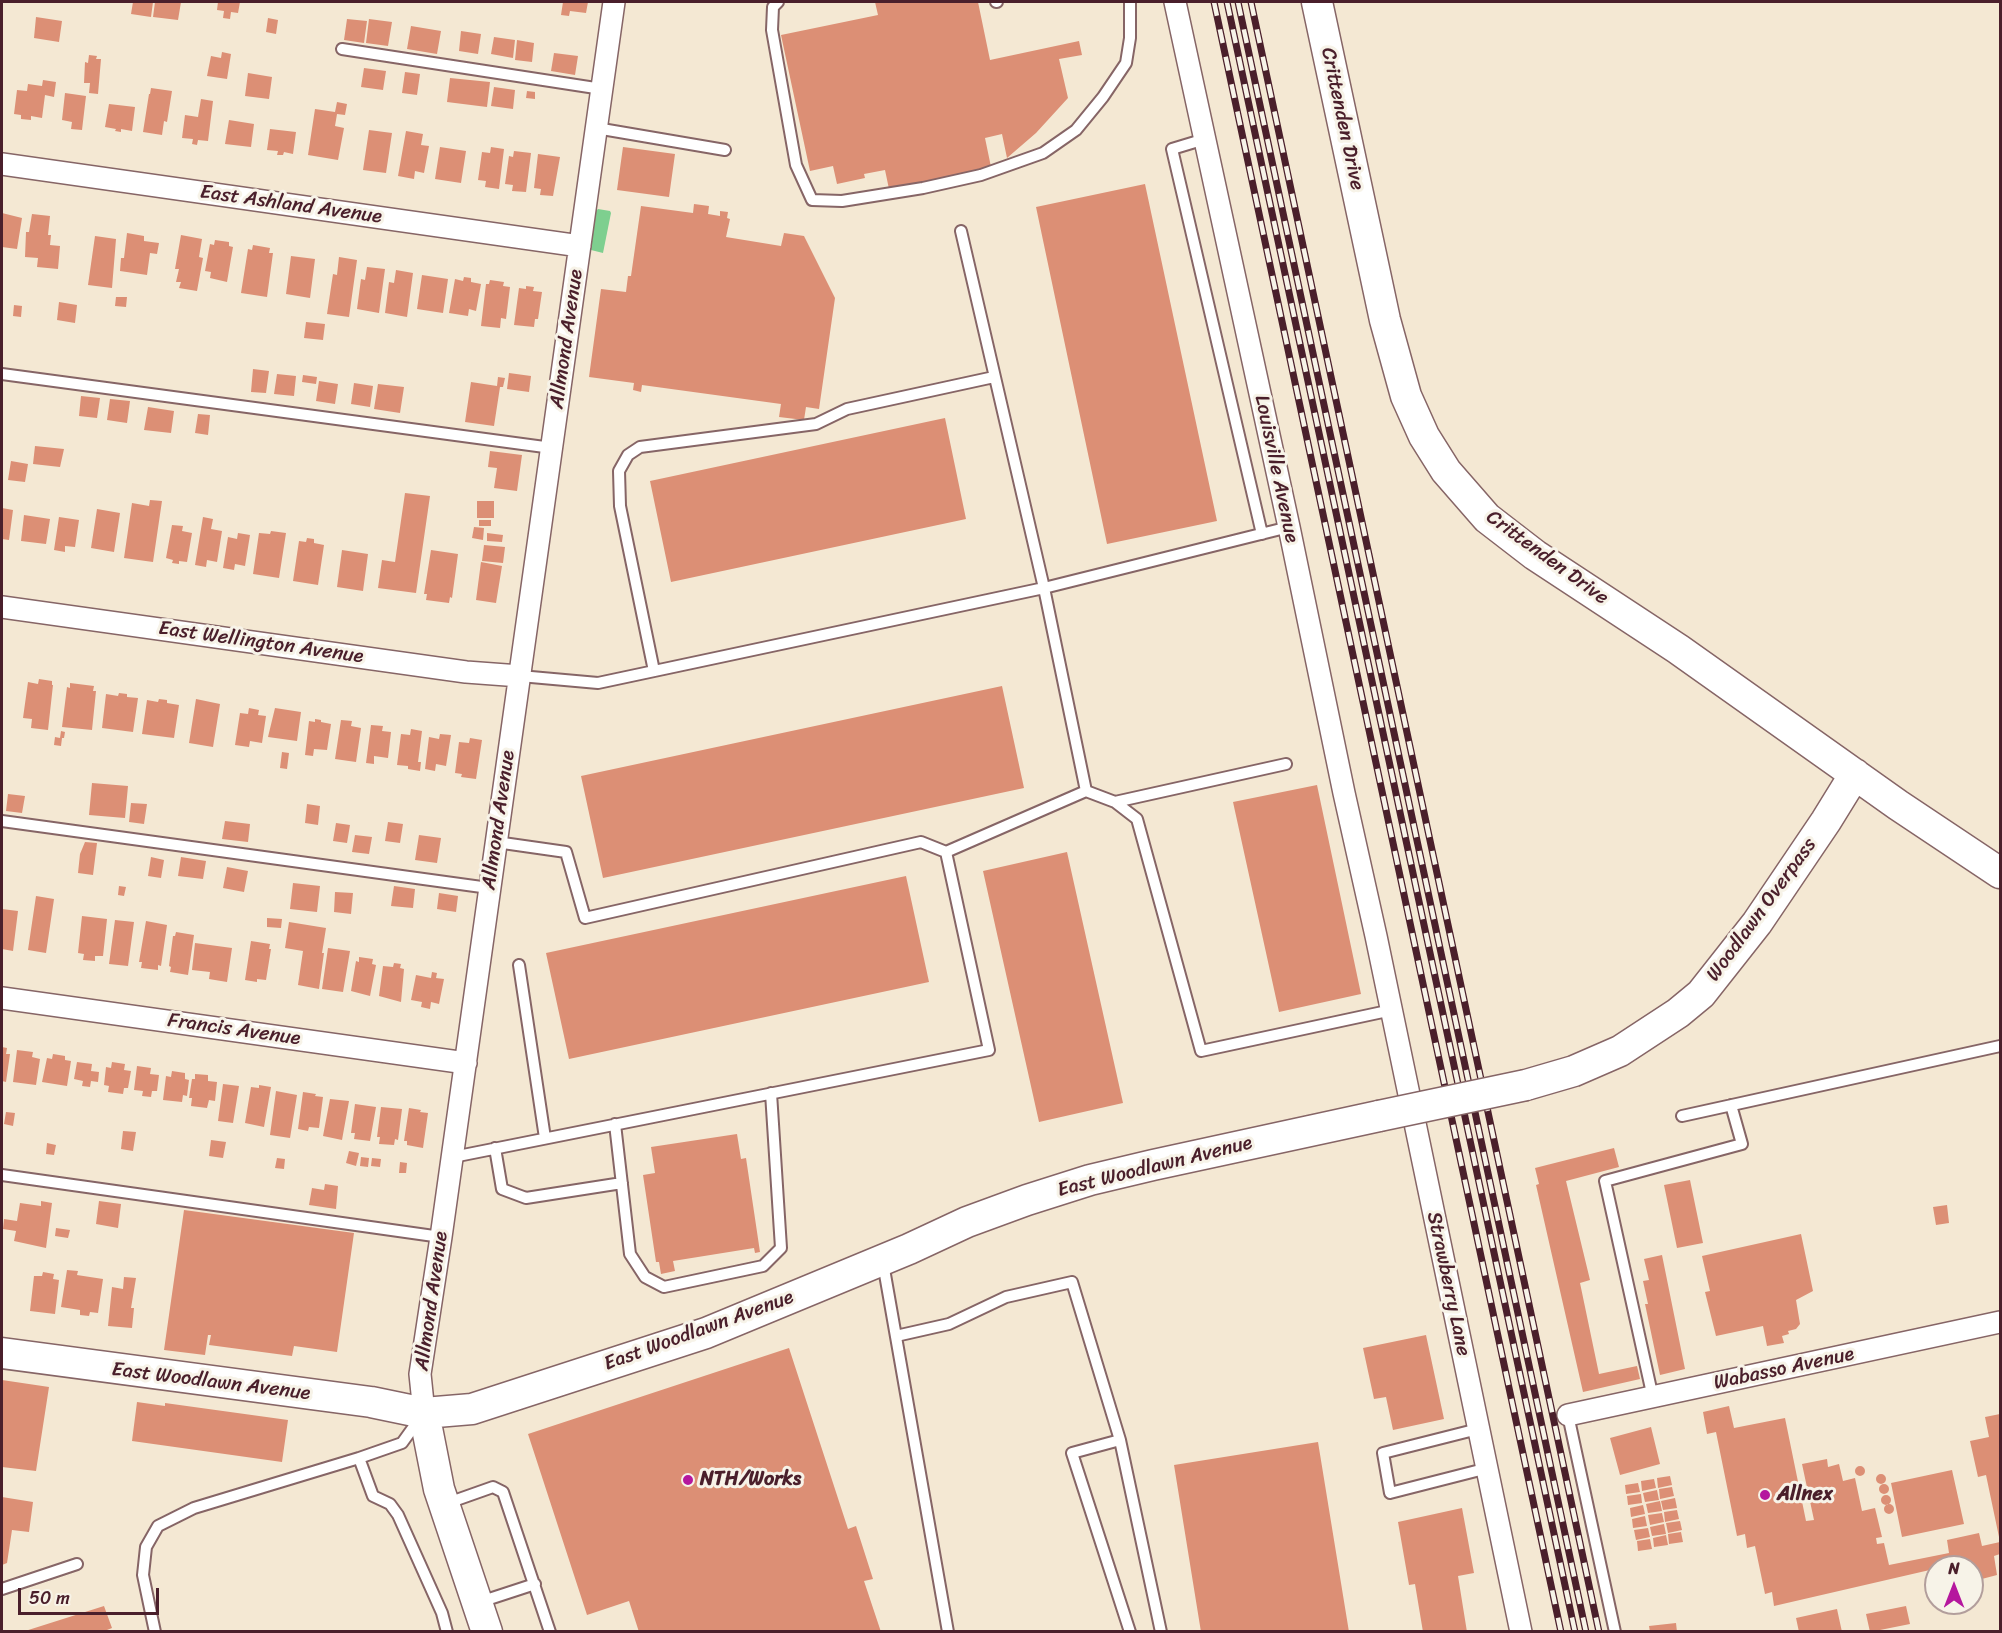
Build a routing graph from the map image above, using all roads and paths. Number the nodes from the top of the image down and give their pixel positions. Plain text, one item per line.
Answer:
1 (614, 2) edge
2 (778, 2) edge
3 (1130, 2) edge
4 (1175, 2) edge
5 (1317, 2) edge
6 (342, 49) dead end
7 (602, 88) junction
8 (597, 128) junction
9 (1205, 140) junction
10 (725, 150) dead end
11 (2, 164) edge
12 (961, 231) dead end
13 (580, 246) junction
14 (2, 374) edge
15 (994, 377) junction
16 (552, 448) junction
17 (1289, 527) junction
18 (1262, 534) junction
19 (1044, 588) junction
20 (2, 607) edge
21 (654, 671) junction
22 (520, 676) junction
23 (1286, 764) dead end
24 (1855, 774) junction
25 (1086, 791) junction
26 (1115, 802) junction
27 (2, 821) edge
28 (496, 842) junction
29 (946, 852) junction
30 (2001, 873) edge
31 (489, 888) junction
32 (1376, 936) joint
33 (519, 965) dead end
34 (2, 998) edge
35 (1392, 1010) junction
36 (2001, 1046) edge
37 (466, 1063) junction
38 (771, 1093) junction
39 (1731, 1105) junction
40 (1379, 1116) joint
41 (1682, 1116) dead end
42 (615, 1124) junction
43 (545, 1138) junction
44 (495, 1148) junction
45 (453, 1156) junction
46 (2, 1175) edge
47 (622, 1183) junction
48 (441, 1237) junction
49 (882, 1260) junction
50 (2001, 1322) edge
51 (896, 1336) junction
52 (2, 1353) edge
53 (1653, 1398) junction
54 (424, 1413) junction
55 (1568, 1415) joint
56 (1478, 1429) junction
57 (1120, 1440) junction
58 (359, 1458) junction
59 (1488, 1468) junction
60 (444, 1505) junction
61 (77, 1564) dead end
62 (534, 1584) junction
63 (2, 1589) edge
64 (477, 1603) junction
65 (155, 1632) edge
66 (447, 1632) edge
67 (487, 1632) edge
68 (550, 1632) edge
69 (948, 1632) edge
70 (1130, 1632) edge
71 (1161, 1632) edge
72 (1521, 1632) edge
73 (1615, 1632) edge

1 - 7 street, Allmond Avenue
2 - 3 lane
4 - 9 street, Louisville Avenue
5 - 24 main road, Crittenden Drive
6 - 7 lane
7 - 8 street, Allmond Avenue
8 - 10 lane
8 - 13 street, Allmond Avenue
9 - 17 street, Louisville Avenue
9 - 18 lane
11 - 13 street, East Ashland Avenue
12 - 15 lane
13 - 16 street, Allmond Avenue
14 - 16 lane
15 - 19 lane
15 - 21 lane
16 - 22 street, Allmond Avenue
17 - 18 lane
17 - 32 street, Louisville Avenue
18 - 19 lane
19 - 21 lane
19 - 25 lane
20 - 22 street, East Wellington Avenue
21 - 22 lane
22 - 28 street, Allmond Avenue
23 - 26 lane
24 - 30 main road, Crittenden Drive
24 - 40 main road, Woodlawn Overpass, bridge
25 - 26 lane
25 - 29 lane
26 - 35 lane
27 - 31 lane
28 - 29 lane
28 - 31 street, Allmond Avenue
29 - 38 lane
31 - 37 street, Allmond Avenue
32 - 35 street, Strawberry Lane
33 - 43 lane
34 - 37 street, Francis Avenue
35 - 56 street, Strawberry Lane
36 - 39 lane
37 - 45 street, Allmond Avenue
38 - 42 lane
38 - 47 lane
39 - 41 lane
39 - 53 lane
40 - 49 main road, East Woodlawn Avenue
42 - 43 lane
42 - 47 lane
43 - 44 lane
44 - 45 lane
44 - 47 lane
45 - 48 street, Allmond Avenue
46 - 48 lane
48 - 54 street, Allmond Avenue
49 - 51 lane
49 - 54 main road, East Woodlawn Avenue
50 - 53 street, Wabasso Avenue
51 - 57 lane
51 - 69 lane
52 - 54 main road, East Woodlawn Avenue
53 - 55 street, Wabasso Avenue
54 - 58 lane
54 - 60 main road, Allmond Avenue
55 - 73 lane
56 - 59 street, Strawberry Lane
56 - 59 lane
57 - 70 lane
57 - 71 lane
58 - 65 lane
58 - 66 lane
59 - 72 street, Strawberry Lane
60 - 62 lane
60 - 64 main road, Allmond Avenue
61 - 63 lane
62 - 64 lane
62 - 68 lane
64 - 67 main road, Allmond Avenue

